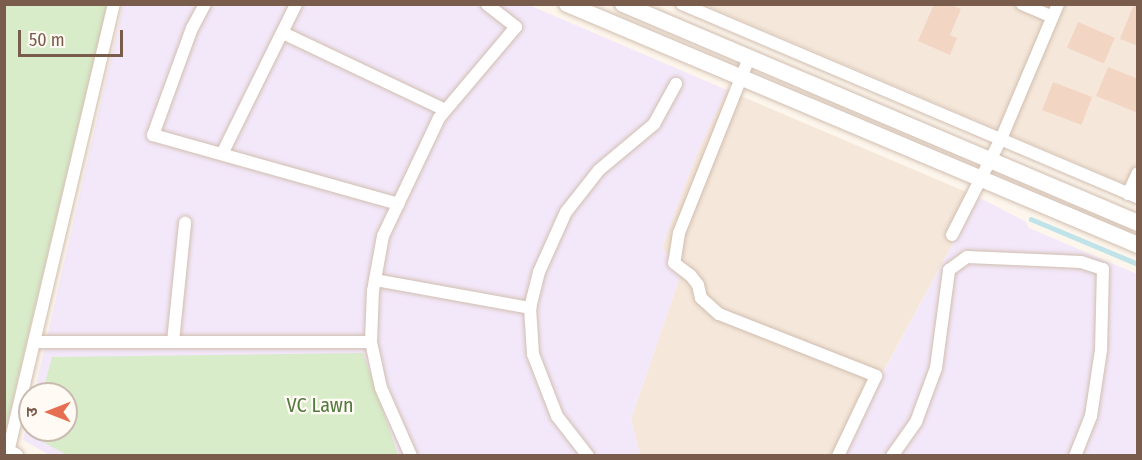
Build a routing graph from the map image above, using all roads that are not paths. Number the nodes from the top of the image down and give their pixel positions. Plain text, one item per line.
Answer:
1 (114, 4) edge
2 (206, 4) edge
3 (296, 4) edge
4 (487, 4) edge
5 (567, 4) edge
6 (623, 4) edge
7 (682, 4) edge
8 (1022, 4) edge
9 (1058, 4) edge
10 (1052, 17) junction
11 (283, 33) junction
12 (749, 58) junction
13 (742, 79) junction
14 (676, 84) dead end
15 (445, 110) junction
16 (1001, 139) junction
17 (222, 154) junction
18 (990, 161) junction
19 (1137, 172) edge
20 (981, 179) junction
21 (1133, 196) edge
22 (399, 204) junction
23 (1137, 223) edge
24 (184, 224) dead end
25 (951, 235) dead end
26 (1137, 245) edge
27 (375, 280) junction
28 (530, 308) junction
29 (34, 342) junction
30 (173, 342) junction
31 (371, 342) junction
32 (9, 452) edge
33 (411, 456) edge
34 (588, 456) edge
35 (838, 456) edge
36 (892, 456) edge
37 (1075, 456) edge

1 - 29 street
2 - 17 street
3 - 11 street
4 - 15 street
5 - 13 street
6 - 12 street
7 - 16 street
8 - 10 street
9 - 10 street
10 - 16 street
11 - 15 street
11 - 17 street
12 - 13 street
12 - 18 street
13 - 20 street
13 - 35 street
14 - 28 street
15 - 22 street
16 - 18 street
16 - 21 street
17 - 22 street
18 - 20 street
18 - 23 street
19 - 21 street
20 - 25 street
20 - 26 street
22 - 27 street
24 - 30 street
27 - 28 street
27 - 31 street
28 - 34 street
29 - 30 street
29 - 32 street
30 - 31 street
31 - 33 street
36 - 37 street

